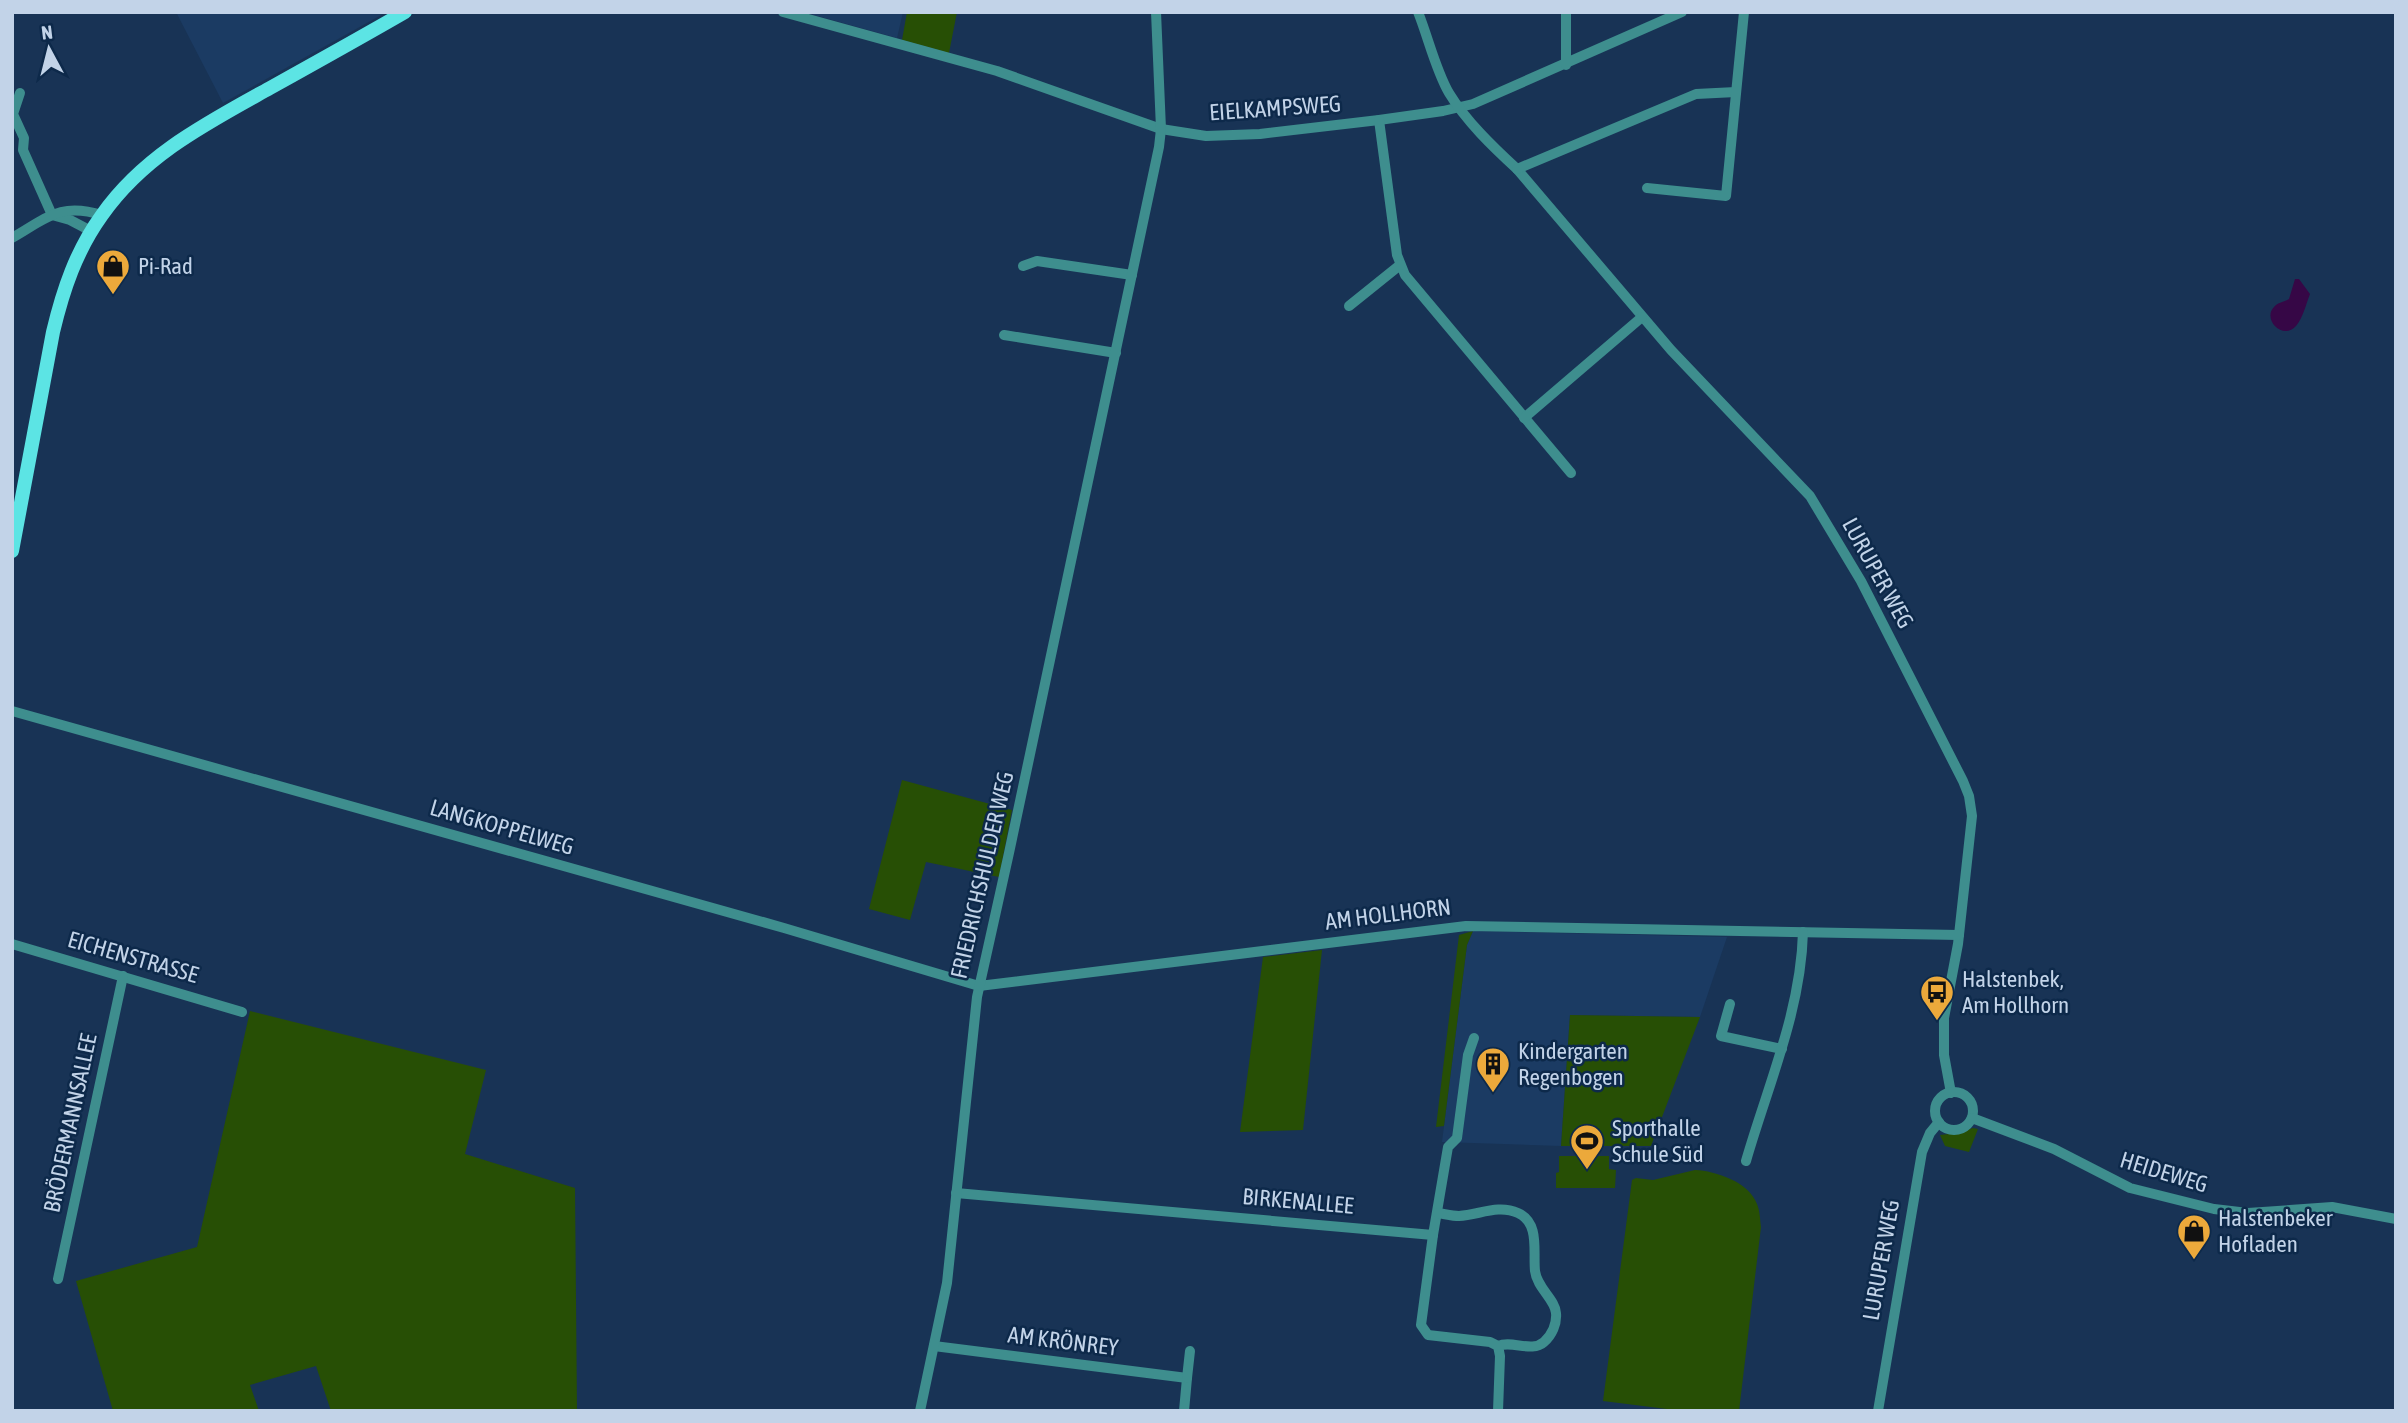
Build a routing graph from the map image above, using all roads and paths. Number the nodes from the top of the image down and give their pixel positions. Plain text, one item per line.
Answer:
1 (405, 12) edge
2 (783, 12) edge
3 (1156, 12) edge
4 (1418, 12) edge
5 (1566, 12) edge
6 (1682, 12) edge
7 (1744, 12) edge
8 (1566, 65) junction
9 (1736, 92) junction
10 (20, 93) dead end
11 (1459, 107) junction
12 (1379, 120) junction
13 (1161, 129) junction
14 (1517, 169) junction
15 (1647, 188) dead end
16 (52, 215) junction
17 (102, 215) junction
18 (92, 231) junction
19 (12, 238) edge
20 (1400, 265) junction
21 (1023, 266) dead end
22 (1132, 275) junction
23 (1349, 306) dead end
24 (1642, 317) junction
25 (1003, 335) dead end
26 (1116, 353) junction
27 (1524, 418) junction
28 (1571, 473) dead end
29 (12, 551) edge
30 (12, 711) edge
31 (1803, 932) junction
32 (1959, 935) junction
33 (12, 944) edge
34 (123, 976) junction
35 (979, 986) junction
36 (1730, 1004) dead end
37 (242, 1012) dead end
38 (1474, 1038) dead end
39 (1782, 1049) junction
40 (1951, 1093) junction
41 (1972, 1118) junction
42 (1939, 1122) junction
43 (1746, 1161) dead end
44 (956, 1193) junction
45 (1438, 1213) junction
46 (2396, 1219) edge
47 (1433, 1235) junction
48 (58, 1279) dead end
49 (934, 1346) junction
50 (1498, 1346) junction
51 (1190, 1352) dead end
52 (1187, 1378) junction
53 (920, 1411) edge
54 (1184, 1411) edge
55 (1498, 1411) edge
56 (1878, 1411) edge

1 - 17 main road
2 - 13 street, EIELKAMPSWEG
3 - 13 street, FRIEDRICHSHULDER WEG
4 - 11 street, LURUPER WEG
5 - 8 street
6 - 8 street, EIELKAMPSWEG
7 - 9 street
8 - 11 street, EIELKAMPSWEG
9 - 14 street
9 - 15 street
10 - 16 street
11 - 12 street, EIELKAMPSWEG
11 - 14 street, LURUPER WEG
12 - 13 street, EIELKAMPSWEG
12 - 20 street
13 - 22 street, FRIEDRICHSHULDER WEG
14 - 24 street, LURUPER WEG
16 - 17 street
16 - 18 street
16 - 19 street
17 - 18 main road
18 - 29 main road
20 - 23 street
20 - 27 street
21 - 22 street
22 - 26 street, FRIEDRICHSHULDER WEG
24 - 27 street
24 - 32 street, LURUPER WEG
25 - 26 street
26 - 35 street, FRIEDRICHSHULDER WEG
27 - 28 street
30 - 35 street, LANGKOPPELWEG
31 - 32 street, AM HOLLHORN
31 - 35 street, AM HOLLHORN
31 - 39 street
32 - 40 street, LURUPER WEG
33 - 34 street, EICHENSTRASSE
34 - 37 street, EICHENSTRASSE
34 - 48 street, BRÖDERMANNSALLEE
35 - 44 street, FRIEDRICHSHULDER WEG
36 - 39 street
38 - 45 street
39 - 43 street
40 - 41 street
40 - 42 street
41 - 42 street
41 - 46 street, HEIDEWEG
42 - 56 street, LURUPER WEG
44 - 47 street, BIRKENALLEE
44 - 49 street, FRIEDRICHSHULDER WEG
45 - 47 street
45 - 50 street
47 - 50 street
49 - 52 street, AM KRÖNREY
49 - 53 street, FRIEDRICHSHULDER WEG
50 - 55 street
51 - 52 street
52 - 54 street

